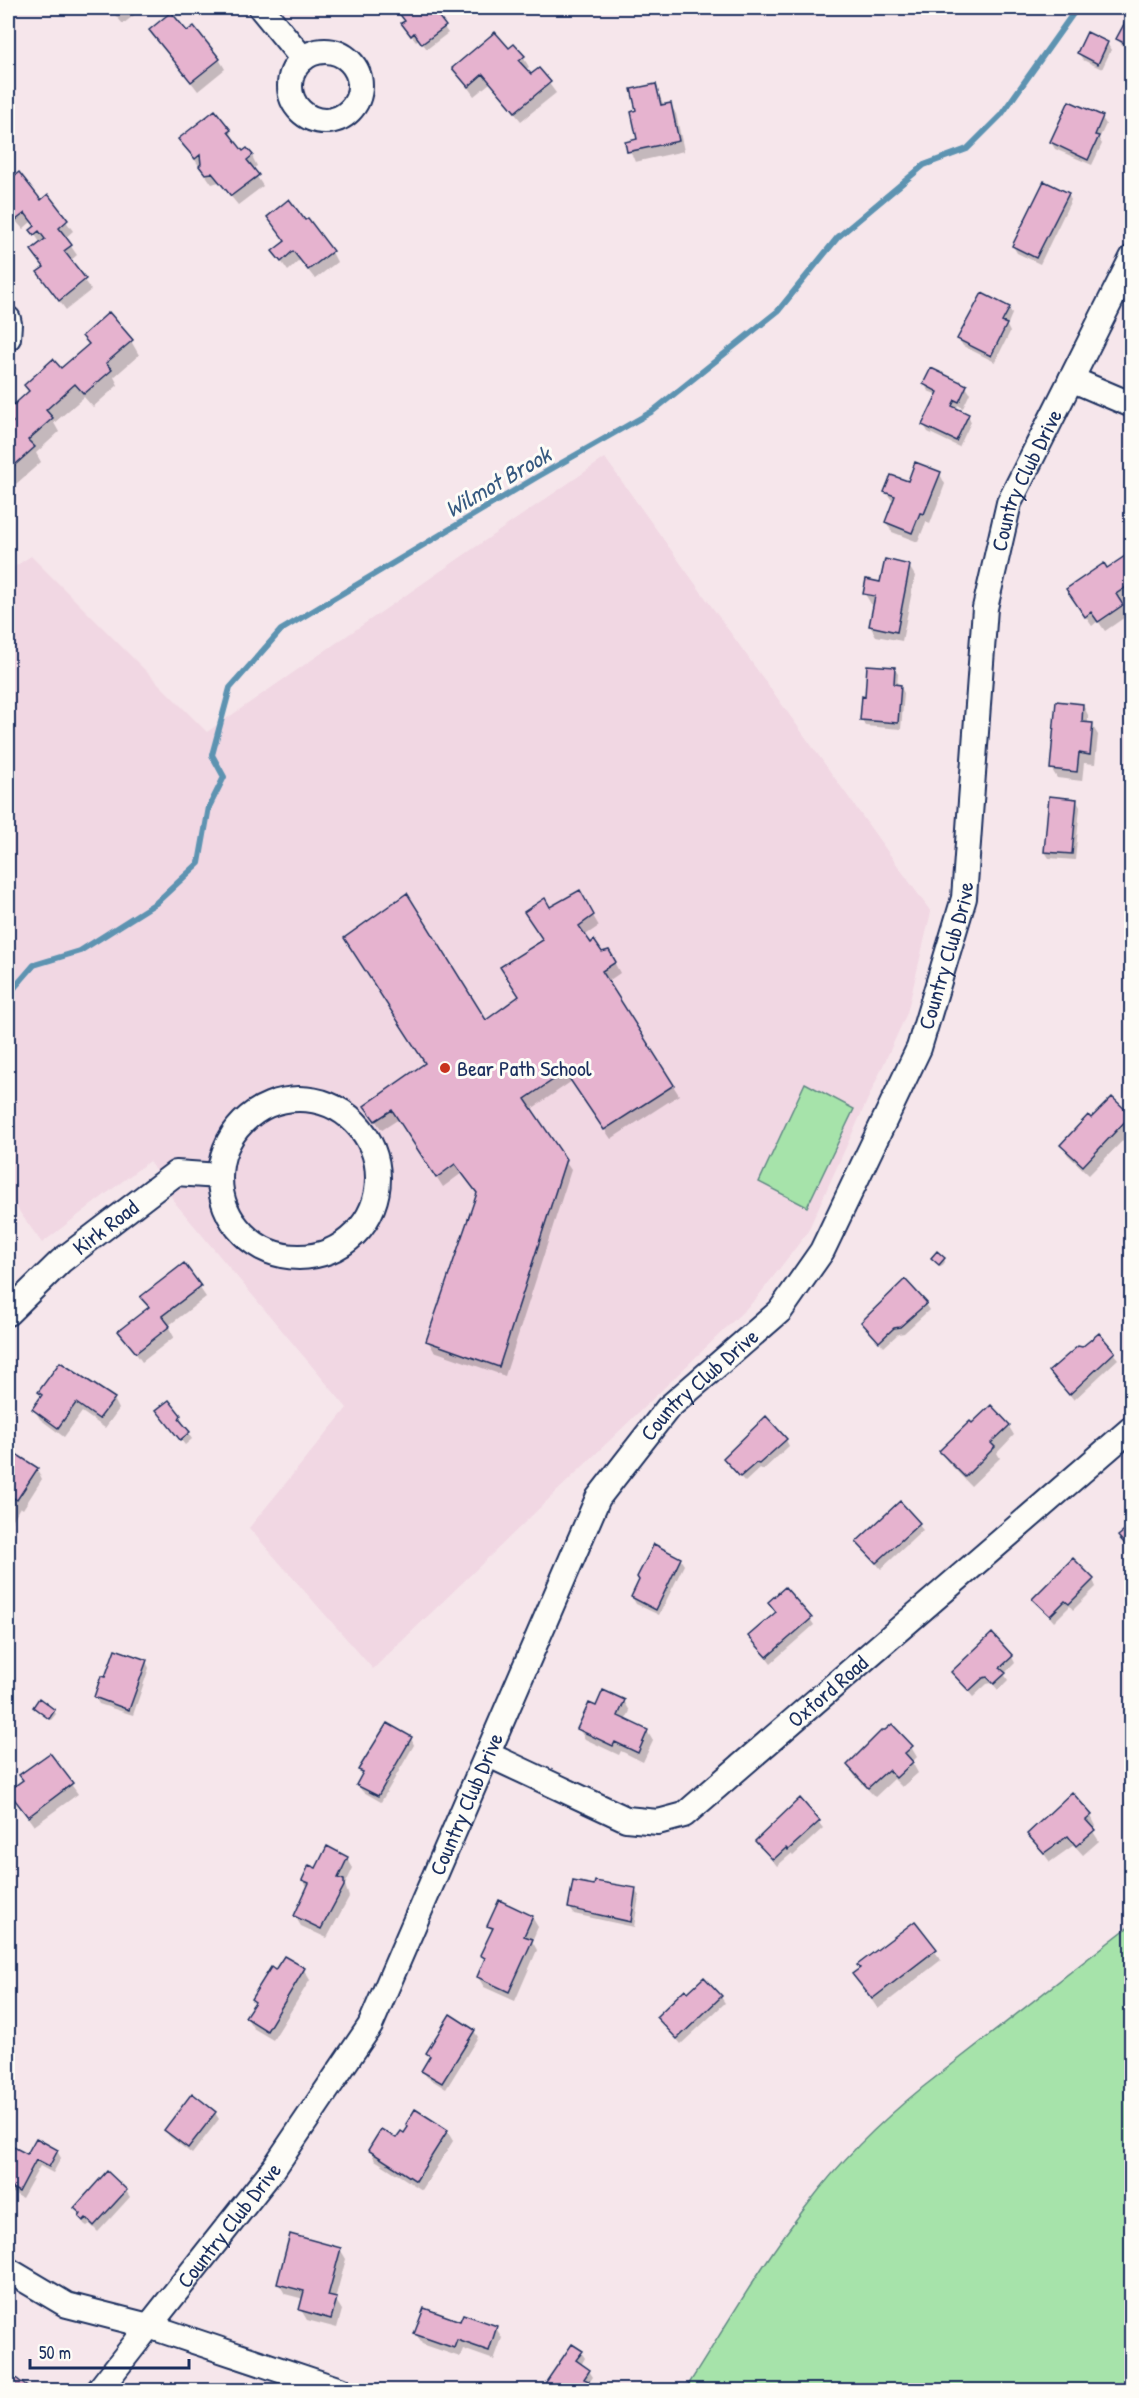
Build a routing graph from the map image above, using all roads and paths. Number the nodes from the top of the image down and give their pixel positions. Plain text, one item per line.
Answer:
1 (261, 8) edge
2 (303, 59) dead end
3 (1131, 258) edge
4 (8, 319) edge
5 (8, 338) edge
6 (1071, 379) junction
7 (1131, 405) edge
8 (219, 1176) junction
9 (8, 1313) edge
10 (1131, 1428) edge
11 (489, 1755) junction
12 (8, 2270) edge
13 (149, 2326) junction
14 (99, 2391) edge
15 (340, 2391) edge

1 - 2 street
3 - 6 street, Country Club Drive
4 - 5 street
6 - 7 street
6 - 11 street, Country Club Drive
8 - 8 street
8 - 9 street, Kirk Road
10 - 11 street, Oxford Road
11 - 13 street, Country Club Drive
12 - 13 street
13 - 14 street, Country Club Drive
13 - 15 street

